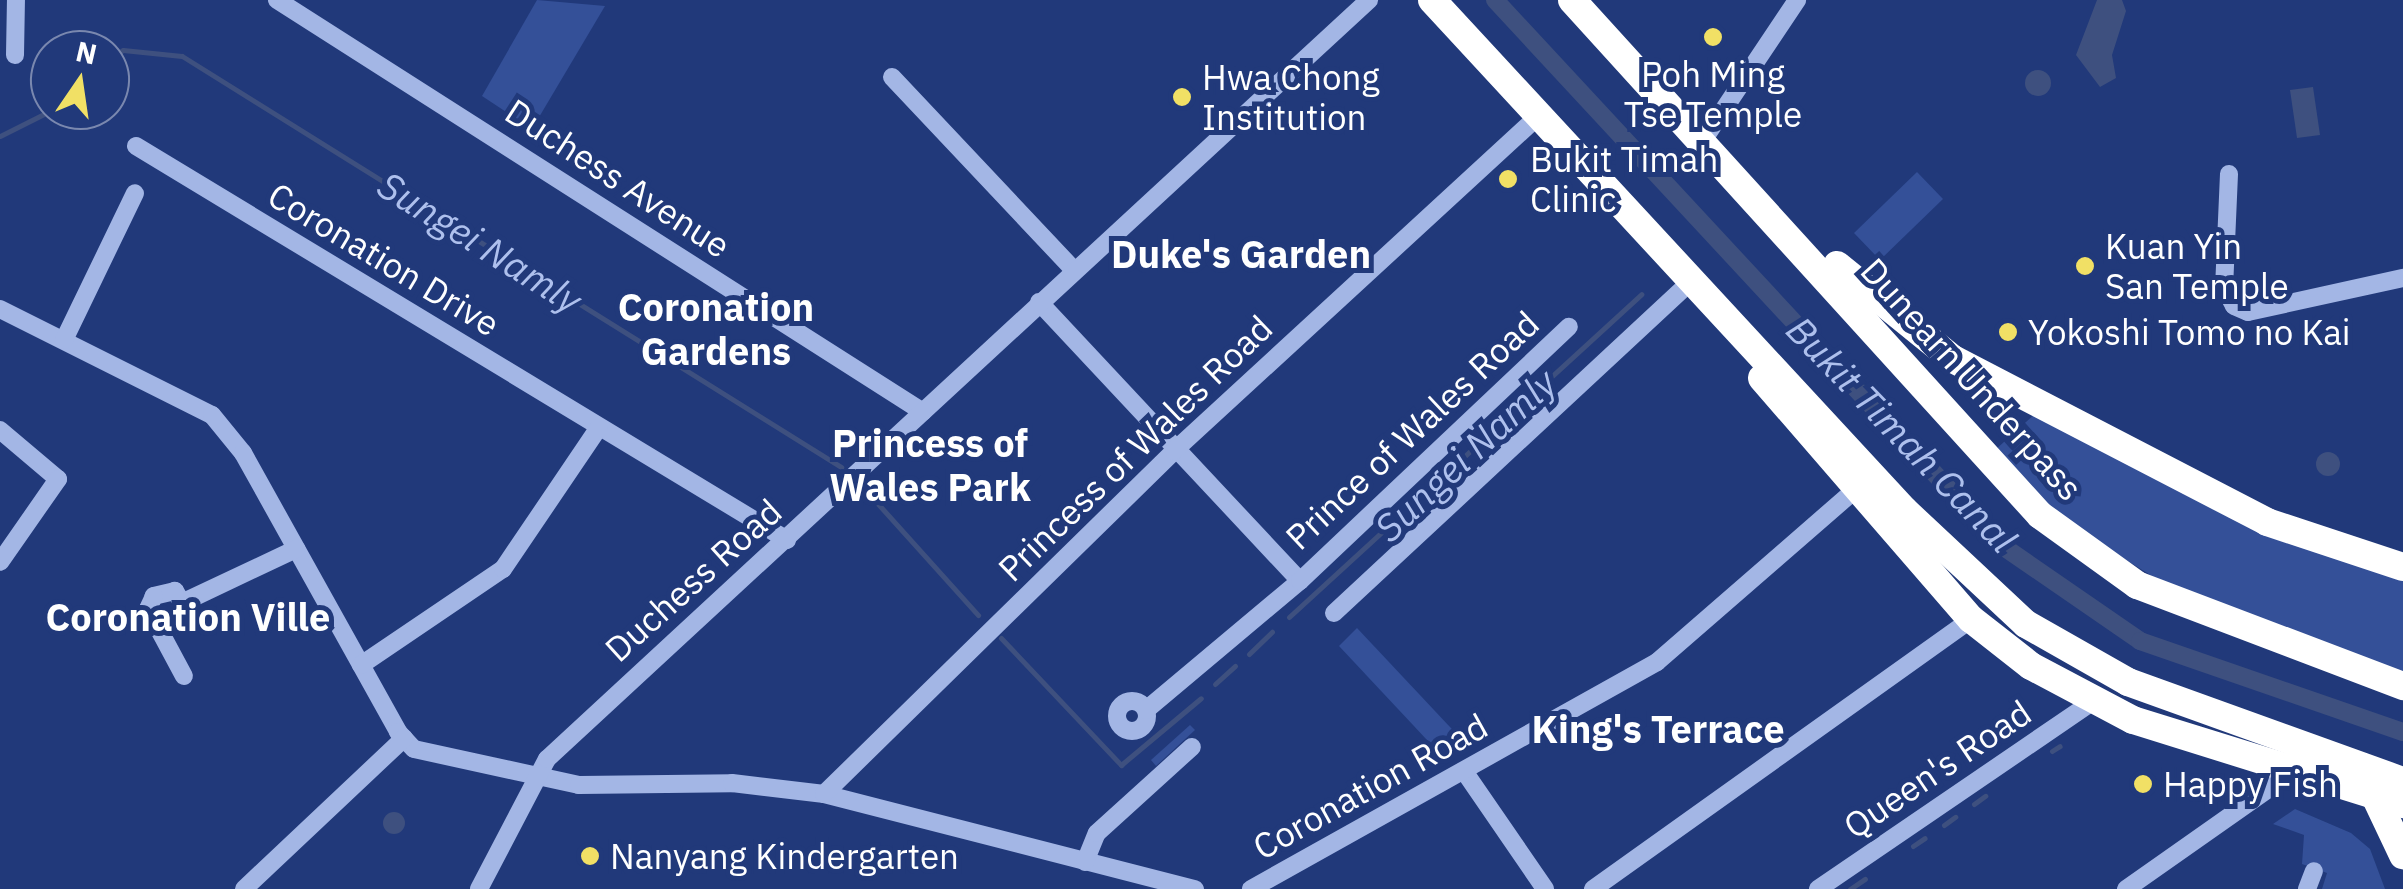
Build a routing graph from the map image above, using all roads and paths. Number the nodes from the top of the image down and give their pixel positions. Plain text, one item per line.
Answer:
1 (16, 0) edge
2 (277, 0) edge
3 (1369, 0) edge
4 (1432, 0) edge
5 (1572, 0) edge
6 (1797, 0) edge
7 (15, 55) dead end
8 (892, 77) dead end
9 (1540, 114) junction
10 (1702, 142) junction
11 (136, 146) dead end
12 (2228, 174) dead end
13 (135, 193) dead end
14 (1776, 220) junction
15 (1074, 270) junction
16 (2403, 278) edge
17 (1694, 292) junction
18 (1039, 302) junction
19 (0, 309) edge
20 (1569, 327) dead end
21 (64, 340) junction
22 (923, 412) junction
23 (599, 428) junction
24 (0, 430) edge
25 (1174, 451) junction
26 (1856, 489) junction
27 (787, 540) junction
28 (296, 549) junction
29 (0, 562) edge
30 (2403, 567) edge
31 (1300, 581) junction
32 (186, 601) junction
33 (1334, 612) dead end
34 (1971, 619) junction
35 (163, 629) junction
36 (361, 665) junction
37 (184, 676) dead end
38 (2403, 686) edge
39 (2092, 702) junction
40 (1146, 710) dead end
41 (404, 738) junction
42 (1192, 747) dead end
43 (2289, 767) junction
44 (1464, 771) junction
45 (536, 779) junction
46 (2403, 781) edge
47 (824, 794) junction
48 (2374, 794) junction
49 (2403, 804) edge
50 (2403, 855) edge
51 (1085, 862) junction
52 (244, 889) edge
53 (479, 889) edge
54 (1195, 889) edge
55 (1252, 889) edge
56 (1545, 889) edge
57 (1593, 889) edge
58 (1818, 889) edge
59 (2126, 889) edge

1 - 7 street
2 - 22 street, Duchess Avenue
3 - 15 street, Duchess Road
4 - 9 highway
5 - 10 highway
6 - 10 street
8 - 15 street
9 - 17 highway
9 - 25 street, Princess of Wales Road
10 - 14 highway
11 - 23 street, Coronation Drive
12 - 16 street
13 - 21 street
14 - 30 highway
14 - 38 highway, Dunearn Underpass
15 - 18 street, Duchess Road
17 - 26 highway
17 - 33 street
17 - 46 highway
18 - 22 street, Duchess Road
18 - 25 street, Prince of Wales Road
19 - 21 street
20 - 31 street, Prince of Wales Road
21 - 28 street
22 - 27 street, Duchess Road
23 - 27 street, Coronation Drive
23 - 36 street
24 - 29 street
25 - 31 street, Prince of Wales Road
25 - 47 street, Princess of Wales Road
26 - 34 highway
26 - 44 street, Coronation Road
27 - 45 street, Duchess Road
28 - 32 street
28 - 36 street
31 - 40 street, Prince of Wales Road
32 - 35 street
32 - 35 street
34 - 39 highway
34 - 57 street
35 - 37 street
36 - 41 street
39 - 43 highway
39 - 58 street, Queen's Road
41 - 45 street
41 - 52 street
42 - 51 street
43 - 48 highway
43 - 59 street
44 - 55 street, Coronation Road
44 - 56 street
45 - 47 street
45 - 53 street, Duchess Road
47 - 51 street
48 - 49 highway
48 - 50 highway
51 - 54 street

